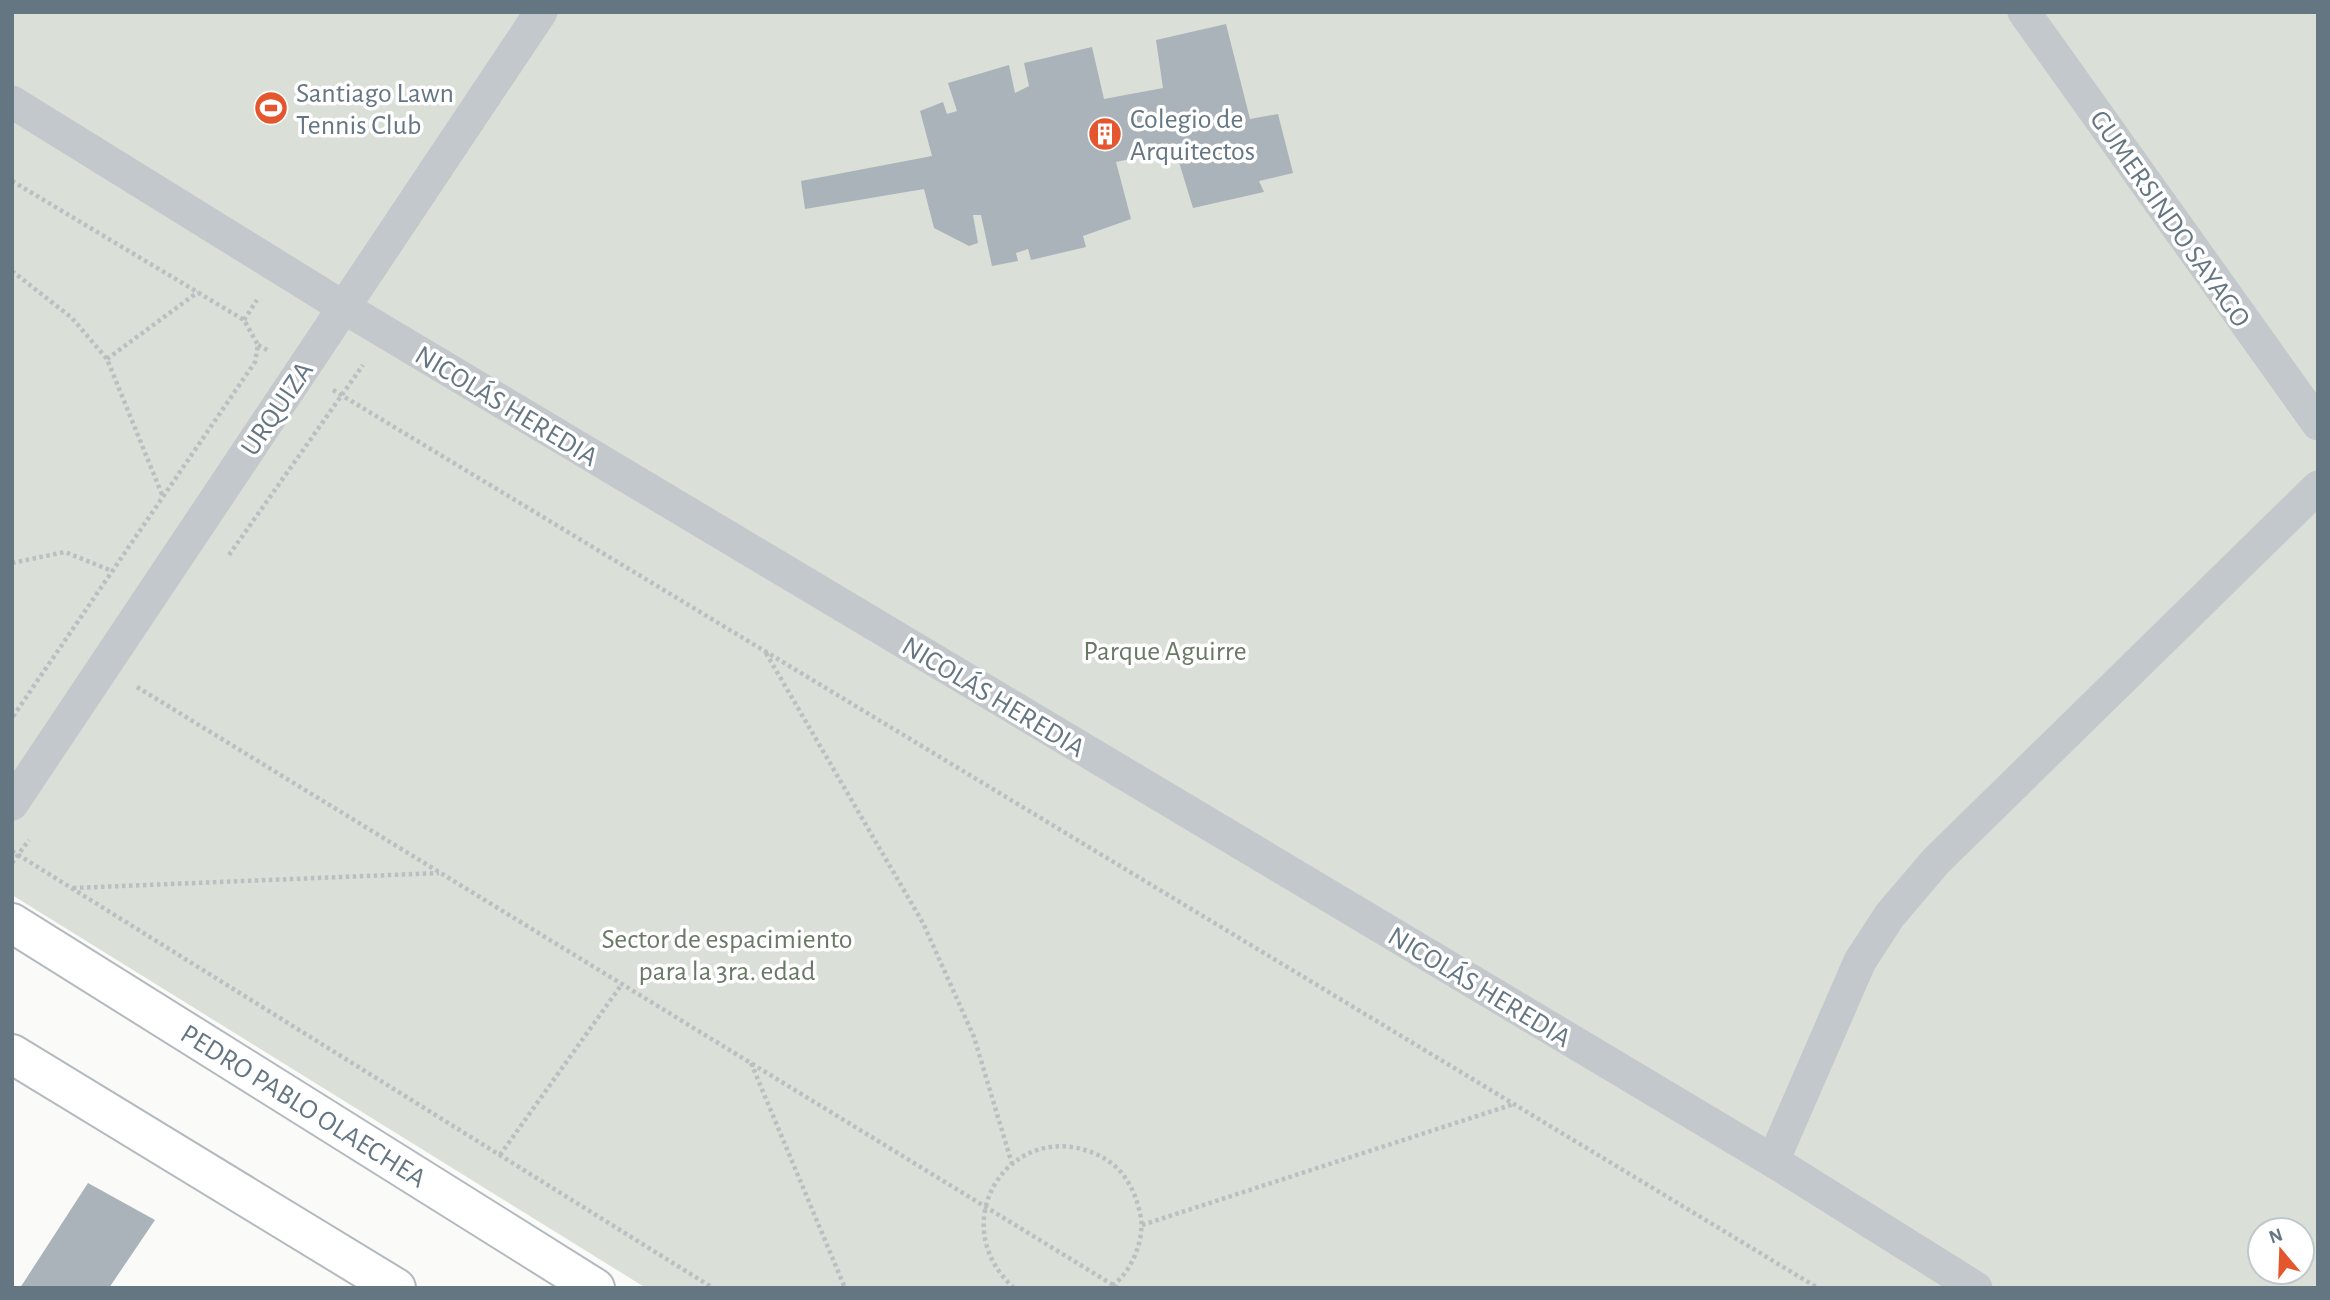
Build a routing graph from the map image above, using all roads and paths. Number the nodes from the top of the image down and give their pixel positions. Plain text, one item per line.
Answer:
1 (541, 12) edge
2 (2024, 12) edge
3 (12, 102) edge
4 (12, 181) edge
5 (12, 271) edge
6 (198, 292) junction
7 (343, 307) junction
8 (258, 345) junction
9 (107, 359) junction
10 (301, 370) junction
11 (2318, 424) edge
12 (2318, 487) edge
13 (163, 498) junction
14 (12, 563) edge
15 (112, 572) junction
16 (765, 650) junction
17 (136, 686) dead end
18 (12, 718) edge
19 (12, 804) edge
20 (12, 851) edge
21 (441, 873) junction
22 (73, 888) junction
23 (12, 923) edge
24 (622, 984) junction
25 (12, 1054) edge
26 (751, 1062) junction
27 (1514, 1104) junction
28 (500, 1155) junction
29 (1773, 1161) junction
30 (1012, 1164) junction
31 (985, 1206) junction
32 (1142, 1225) junction
33 (1114, 1287) edge
34 (396, 1288) edge
35 (595, 1288) edge
36 (713, 1288) edge
37 (845, 1288) edge
38 (1014, 1288) edge
39 (1818, 1288) edge
40 (1976, 1288) edge

1 - 7 street, URQUIZA
2 - 11 street, GUMERSINDO SAYAGO
3 - 7 street, NICOLÁS HEREDIA
4 - 6 path
5 - 9 path
6 - 8 path
6 - 9 path
7 - 10 street, URQUIZA
7 - 29 street, NICOLÁS HEREDIA
8 - 10 path
8 - 13 path
9 - 13 path
10 - 16 path
10 - 19 street, URQUIZA
12 - 29 street
13 - 15 path
14 - 15 path
15 - 18 path
16 - 27 path
16 - 30 path
17 - 21 path
20 - 22 path
21 - 22 path
21 - 24 path
22 - 28 path
23 - 35 street, PEDRO PABLO OLAECHEA
24 - 26 path
24 - 28 path
25 - 34 street
26 - 31 path
26 - 37 path
27 - 32 path
27 - 39 path
28 - 36 path
29 - 40 street, NICOLÁS HEREDIA
30 - 31 path
30 - 32 path
31 - 33 path
31 - 38 path
32 - 33 path

